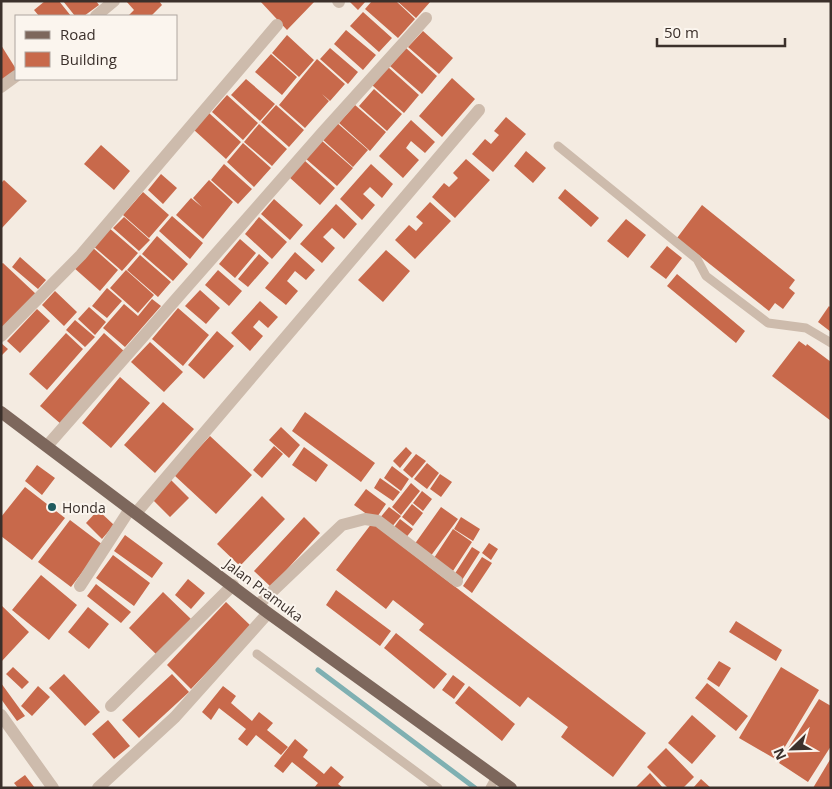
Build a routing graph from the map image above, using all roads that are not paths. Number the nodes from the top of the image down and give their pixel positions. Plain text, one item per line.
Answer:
1 (114, 1) edge
2 (97, 15) edge
3 (426, 18) dead end
4 (277, 25) dead end
5 (15, 77) edge
6 (1, 87) edge
7 (479, 110) dead end
8 (558, 146) dead end
9 (1, 336) edge
10 (831, 343) edge
11 (1, 412) edge
12 (46, 446) junction
13 (133, 511) junction
14 (456, 581) dead end
15 (80, 586) dead end
16 (233, 586) junction
17 (263, 609) junction
18 (257, 654) dead end
19 (111, 706) dead end
20 (1, 715) edge
21 (493, 782) edge
22 (53, 788) edge
23 (98, 788) edge
24 (438, 788) edge
25 (512, 788) edge

1 - 2 street
3 - 12 street
4 - 9 street
5 - 6 street
7 - 13 street
8 - 10 lane
11 - 12 main road, Jalan Pramuka
12 - 13 main road, Jalan Pramuka
13 - 15 street
13 - 16 main road, Jalan Pramuka
14 - 17 street
16 - 17 main road, Jalan Pramuka
16 - 19 street
17 - 21 main road, Jalan Pramuka
17 - 23 street
18 - 24 lane
20 - 22 street
21 - 25 main road, Jalan Pramuka

